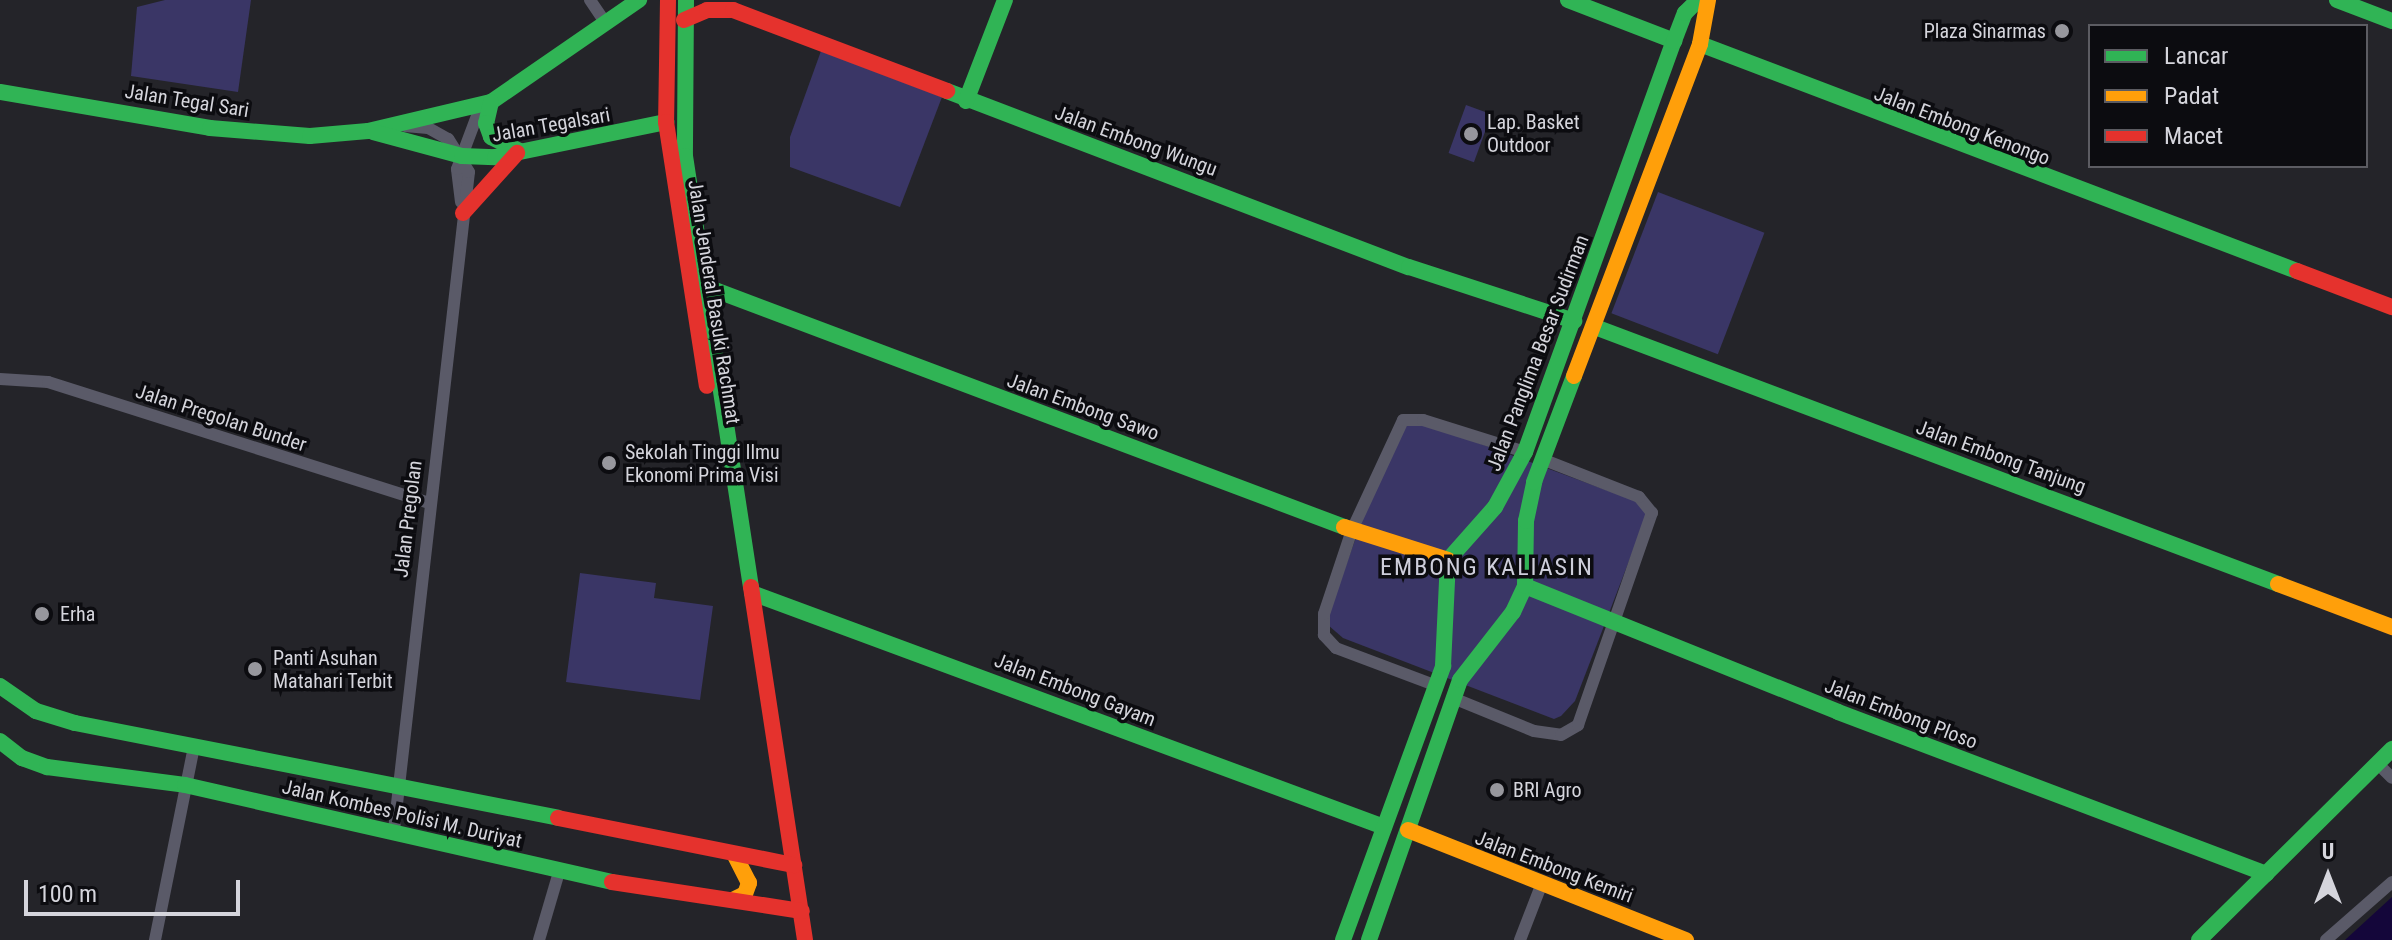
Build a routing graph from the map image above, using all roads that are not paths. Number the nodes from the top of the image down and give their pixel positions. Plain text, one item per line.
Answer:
1 (590, 0) edge
2 (639, 0) edge
3 (668, 0) edge
4 (686, 0) edge
5 (1005, 0) edge
6 (1568, 0) edge
7 (1698, 0) edge
8 (1708, 0) edge
9 (2337, 0) edge
10 (684, 20) junction
11 (604, 21) junction
12 (2392, 21) edge
13 (1674, 41) junction
14 (1700, 44) junction
15 (0, 92) edge
16 (966, 101) junction
17 (486, 104) junction
18 (666, 122) junction
19 (368, 131) junction
20 (521, 153) junction
21 (460, 163) junction
22 (463, 213) junction
23 (707, 287) junction
24 (2392, 307) edge
25 (1574, 321) junction
26 (1595, 327) junction
27 (0, 379) edge
28 (1525, 452) junction
29 (1542, 459) junction
30 (429, 503) junction
31 (1352, 530) junction
32 (1448, 560) junction
33 (1525, 586) junction
34 (752, 593) junction
35 (1614, 623) junction
36 (2392, 627) edge
37 (0, 686) edge
38 (1437, 686) junction
39 (1453, 698) junction
40 (0, 741) edge
41 (194, 747) junction
42 (2392, 749) edge
43 (2377, 763) junction
44 (2392, 778) edge
45 (185, 785) junction
46 (402, 786) junction
47 (1384, 827) junction
48 (394, 830) junction
49 (1408, 830) junction
50 (788, 843) junction
51 (735, 856) junction
52 (794, 865) junction
53 (559, 872) junction
54 (2266, 874) junction
55 (2392, 882) edge
56 (1542, 883) junction
57 (733, 900) junction
58 (802, 911) junction
59 (155, 940) edge
60 (539, 940) edge
61 (805, 940) edge
62 (1343, 940) edge
63 (1369, 940) edge
64 (1520, 940) edge
65 (1686, 940) edge
66 (2199, 940) edge
67 (2326, 940) edge

1 - 11 street
2 - 11 street, Jalan Tegalsari
3 - 18 street, Jalan Jenderal Basuki Rachmat
4 - 10 street, Jalan Jenderal Basuki Rachmat
5 - 16 street
6 - 13 street
7 - 13 street, Jalan Panglima Besar Sudirman
8 - 14 street, Jalan Panglima Besar Sudirman
9 - 12 street
10 - 16 street, Jalan Embong Wungu
10 - 23 street, Jalan Jenderal Basuki Rachmat
11 - 17 street, Jalan Tegalsari
13 - 25 street, Jalan Panglima Besar Sudirman
14 - 24 street, Jalan Embong Kenongo
14 - 26 street, Jalan Panglima Besar Sudirman
15 - 19 street, Jalan Tegal Sari
16 - 25 street, Jalan Embong Wungu
17 - 19 street, Jalan Tegalsari
17 - 20 street
17 - 21 street, Jalan Pregolan
18 - 20 street, Jalan Tegalsari
18 - 50 street, Jalan Jenderal Basuki Rachmat
19 - 21 street, Jalan Tegalsari
19 - 21 street
20 - 21 street, Jalan Tegalsari
20 - 22 street
21 - 22 street, Jalan Pregolan
22 - 30 street, Jalan Pregolan
23 - 31 street, Jalan Embong Sawo
23 - 34 street, Jalan Jenderal Basuki Rachmat
25 - 28 street, Jalan Panglima Besar Sudirman
26 - 29 street, Jalan Panglima Besar Sudirman
26 - 36 street, Jalan Embong Tanjung
27 - 30 street, Jalan Pregolan Bunder
28 - 31 street
28 - 32 street, Jalan Panglima Besar Sudirman
29 - 33 street, Jalan Panglima Besar Sudirman
29 - 35 street
30 - 46 street, Jalan Pregolan
31 - 32 street, Jalan Embong Sawo
31 - 38 street
32 - 38 street
33 - 35 street, Jalan Embong Ploso
33 - 39 street, Jalan Panglima Besar Sudirman
34 - 47 street, Jalan Embong Gayam
34 - 50 street, Jalan Jenderal Basuki Rachmat
35 - 39 street
35 - 54 street, Jalan Embong Ploso
37 - 41 street, Jalan Kombes Polisi M. Duriyat
38 - 47 street
39 - 49 street, Jalan Panglima Besar Sudirman
40 - 45 street, Jalan Kombes Polisi M. Duriyat
41 - 45 street
41 - 46 street, Jalan Kombes Polisi M. Duriyat
42 - 43 street
43 - 44 street
43 - 54 street
45 - 48 street, Jalan Kombes Polisi M. Duriyat
45 - 59 street
46 - 48 street, Jalan Pregolan
46 - 51 street, Jalan Kombes Polisi M. Duriyat
47 - 62 street
48 - 53 street, Jalan Kombes Polisi M. Duriyat
49 - 56 street, Jalan Embong Kemiri
49 - 63 street, Jalan Panglima Besar Sudirman
50 - 52 street, Jalan Jenderal Basuki Rachmat
51 - 52 street, Jalan Kombes Polisi M. Duriyat
51 - 57 street
52 - 58 street, Jalan Jenderal Basuki Rachmat
53 - 57 street, Jalan Kombes Polisi M. Duriyat
53 - 60 street
54 - 66 street
55 - 67 street
56 - 64 street
56 - 65 street, Jalan Embong Kemiri
57 - 58 street, Jalan Kombes Polisi M. Duriyat
58 - 61 street, Jalan Jenderal Basuki Rachmat

